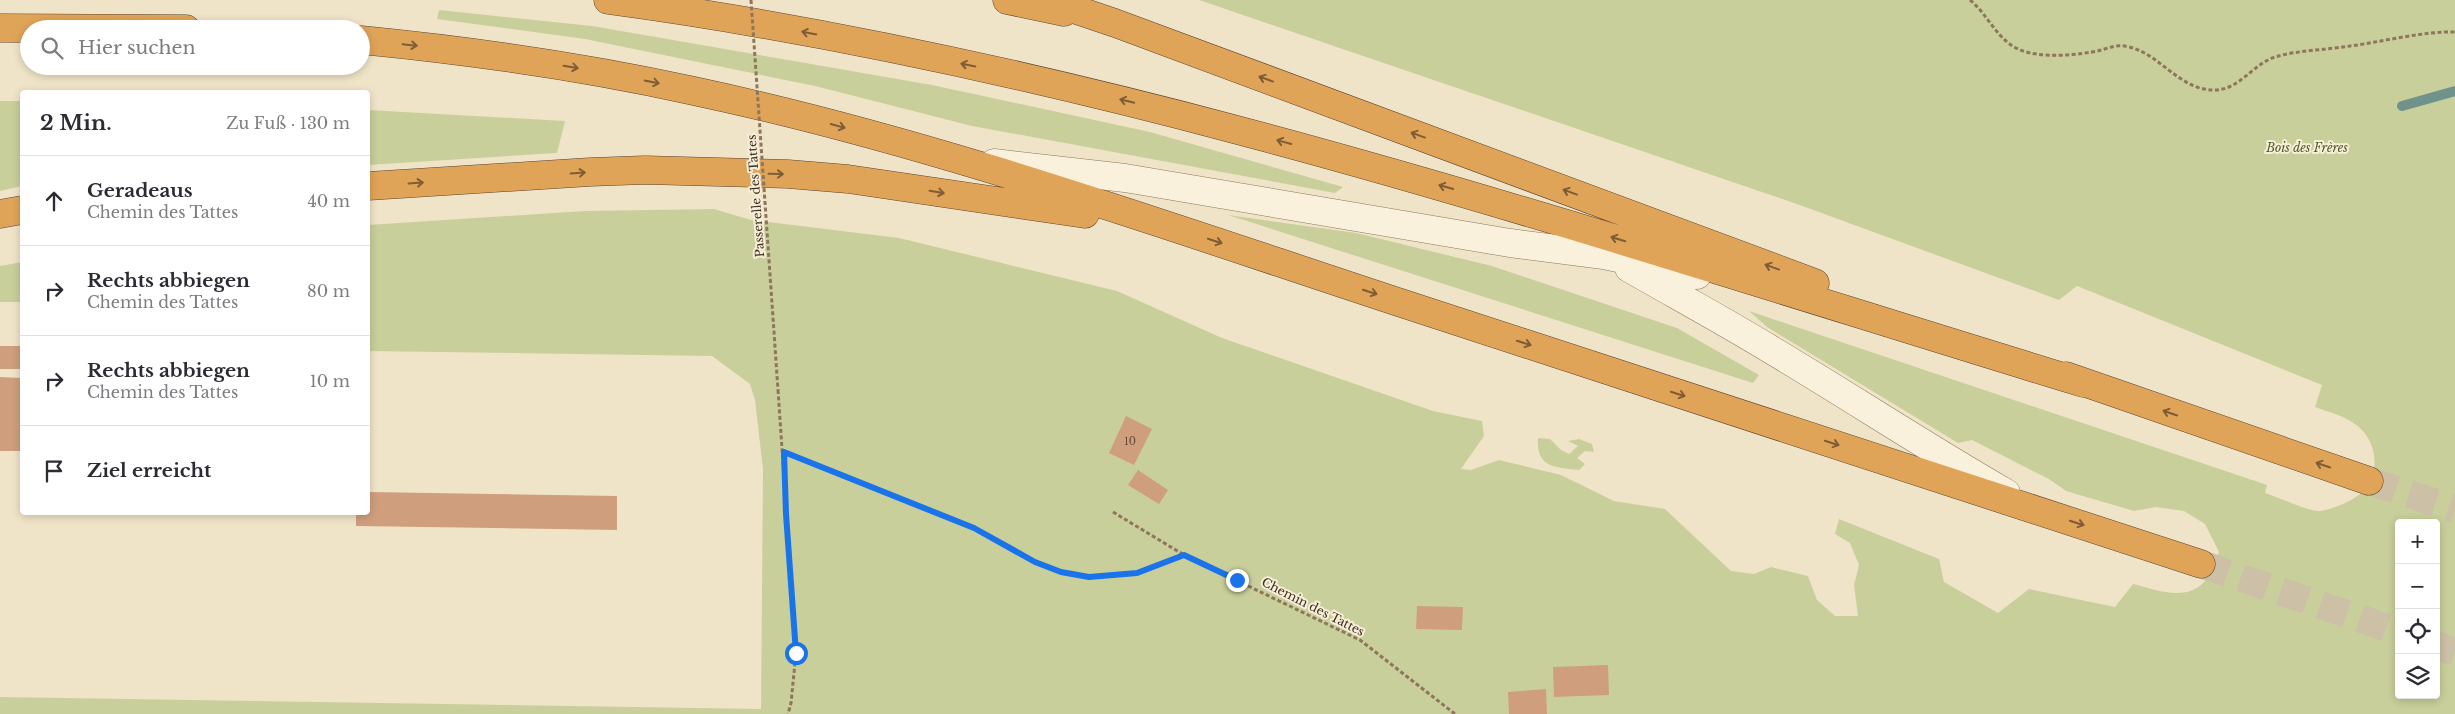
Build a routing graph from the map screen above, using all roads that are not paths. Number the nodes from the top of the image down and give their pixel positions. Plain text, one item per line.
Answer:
1 (608, 0) edge
2 (1007, 0) edge
3 (1047, 0) edge
4 (1115, 23) junction
5 (0, 28) edge
6 (20, 28) edge
7 (370, 41) edge
8 (952, 158) junction
9 (370, 186) edge
10 (1486, 199) junction
11 (20, 210) edge
12 (0, 214) edge
13 (1169, 226) junction
14 (1604, 254) junction
15 (1814, 301) junction
16 (2083, 383) junction
17 (2370, 481) tunnel mouth
18 (2031, 508) junction
19 (2201, 564) tunnel mouth

10 -> 1 highway
2 - 4 highway
3 - 4 highway
16 -> 4 highway
5 - 6 highway
7 -> 8 highway
8 - 13 highway
8 - 14 lane
9 -> 13 highway
10 - 14 lane
15 -> 10 highway
11 - 12 highway
13 -> 18 highway
14 - 15 lane
14 - 18 lane
15 - 16 highway
17 -> 16 highway
18 -> 19 highway

